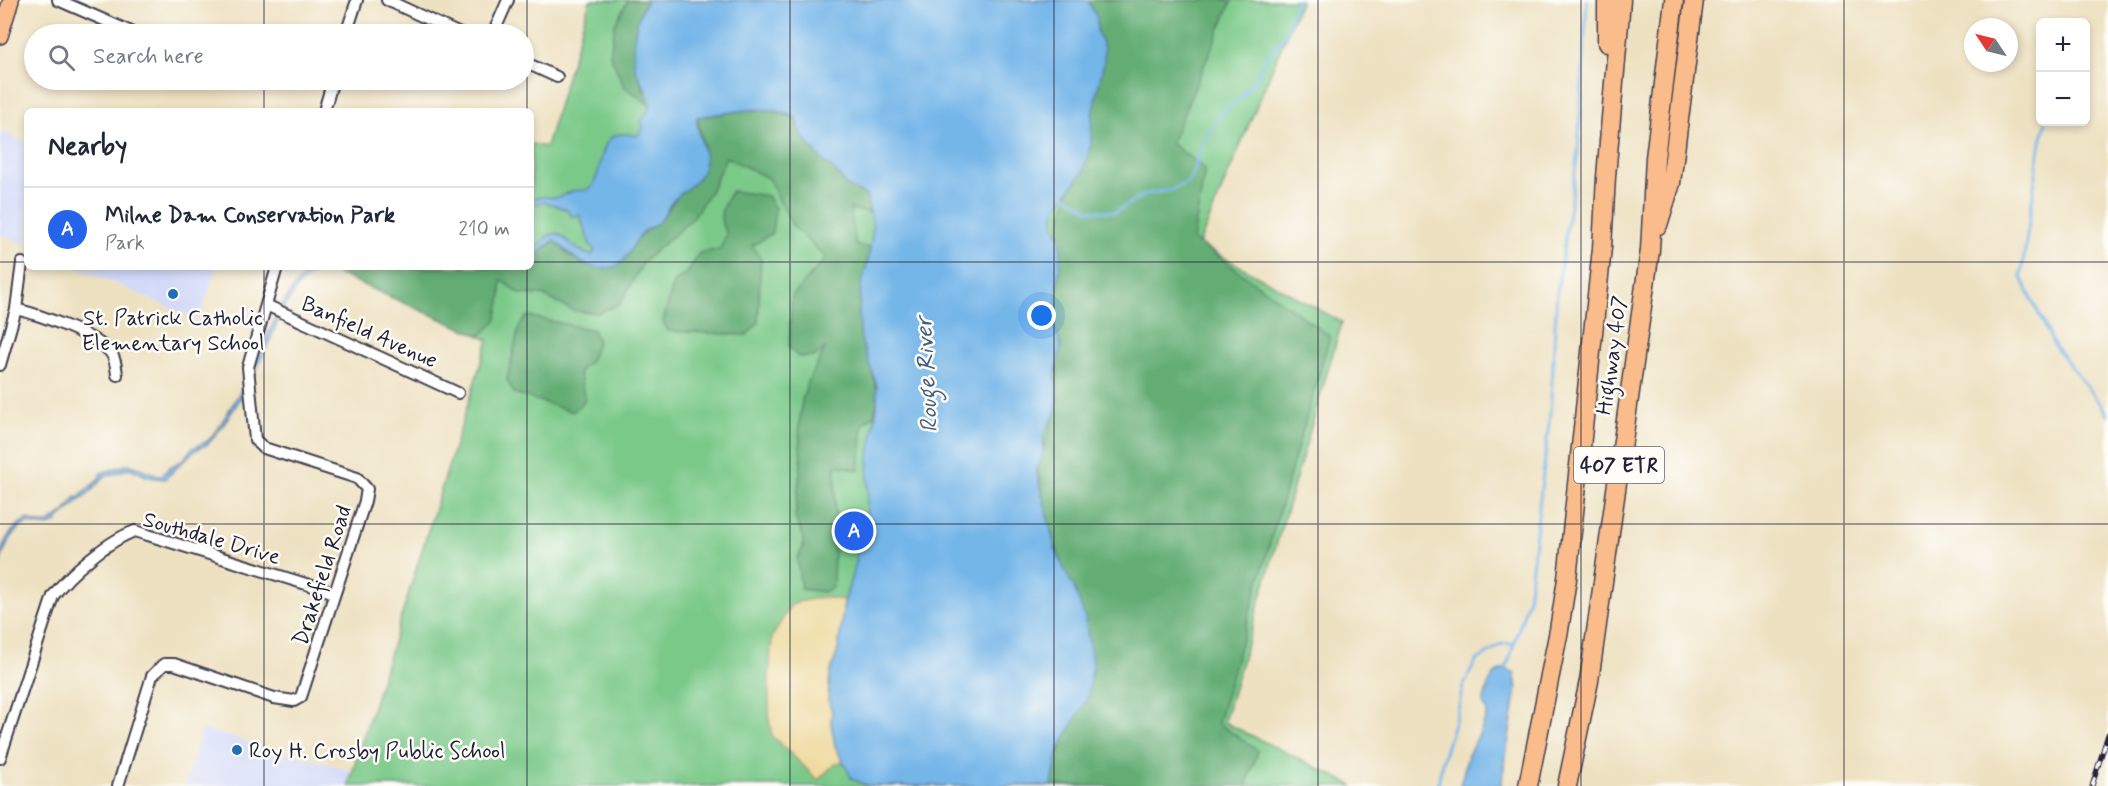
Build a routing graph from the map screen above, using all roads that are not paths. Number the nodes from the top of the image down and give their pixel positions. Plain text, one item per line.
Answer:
1 (12, 0) edge
2 (58, 0) edge
3 (357, 0) edge
4 (387, 0) edge
5 (508, 0) edge
6 (1607, 0) edge
7 (1621, 0) edge
8 (1674, 0) edge
9 (1694, 0) edge
10 (113, 24) edge
11 (349, 24) edge
12 (439, 24) edge
13 (497, 24) edge
14 (0, 36) edge
15 (534, 67) edge
16 (557, 77) dead end
17 (330, 90) edge
18 (325, 108) edge
19 (1606, 177) junction
20 (1650, 250) junction
21 (22, 263) dead end
22 (276, 270) edge
23 (266, 305) junction
24 (16, 309) junction
25 (0, 365) edge
26 (117, 375) dead end
27 (458, 393) dead end
28 (335, 593) junction
29 (4, 732) edge
30 (0, 758) edge
31 (118, 786) edge
32 (1528, 786) edge
33 (1567, 786) edge

1 - 14 main road
2 - 10 street
3 - 11 street
4 - 12 street
5 - 13 street
6 - 19 highway
7 - 19 highway, Highway 407 / 407 ETR
8 - 20 highway, Highway 407 / 407 ETR
9 - 20 highway
15 - 16 street
17 - 18 street
19 - 32 highway, Highway 407 / 407 ETR
20 - 33 highway, Highway 407 / 407 ETR
21 - 24 street
22 - 23 street, Drakefield Road
23 - 27 street, Banfield Avenue
23 - 28 street, Drakefield Road
24 - 25 street
24 - 26 street
28 - 29 street, Southdale Drive
28 - 31 street, Drakefield Road
29 - 30 street, Southdale Drive

